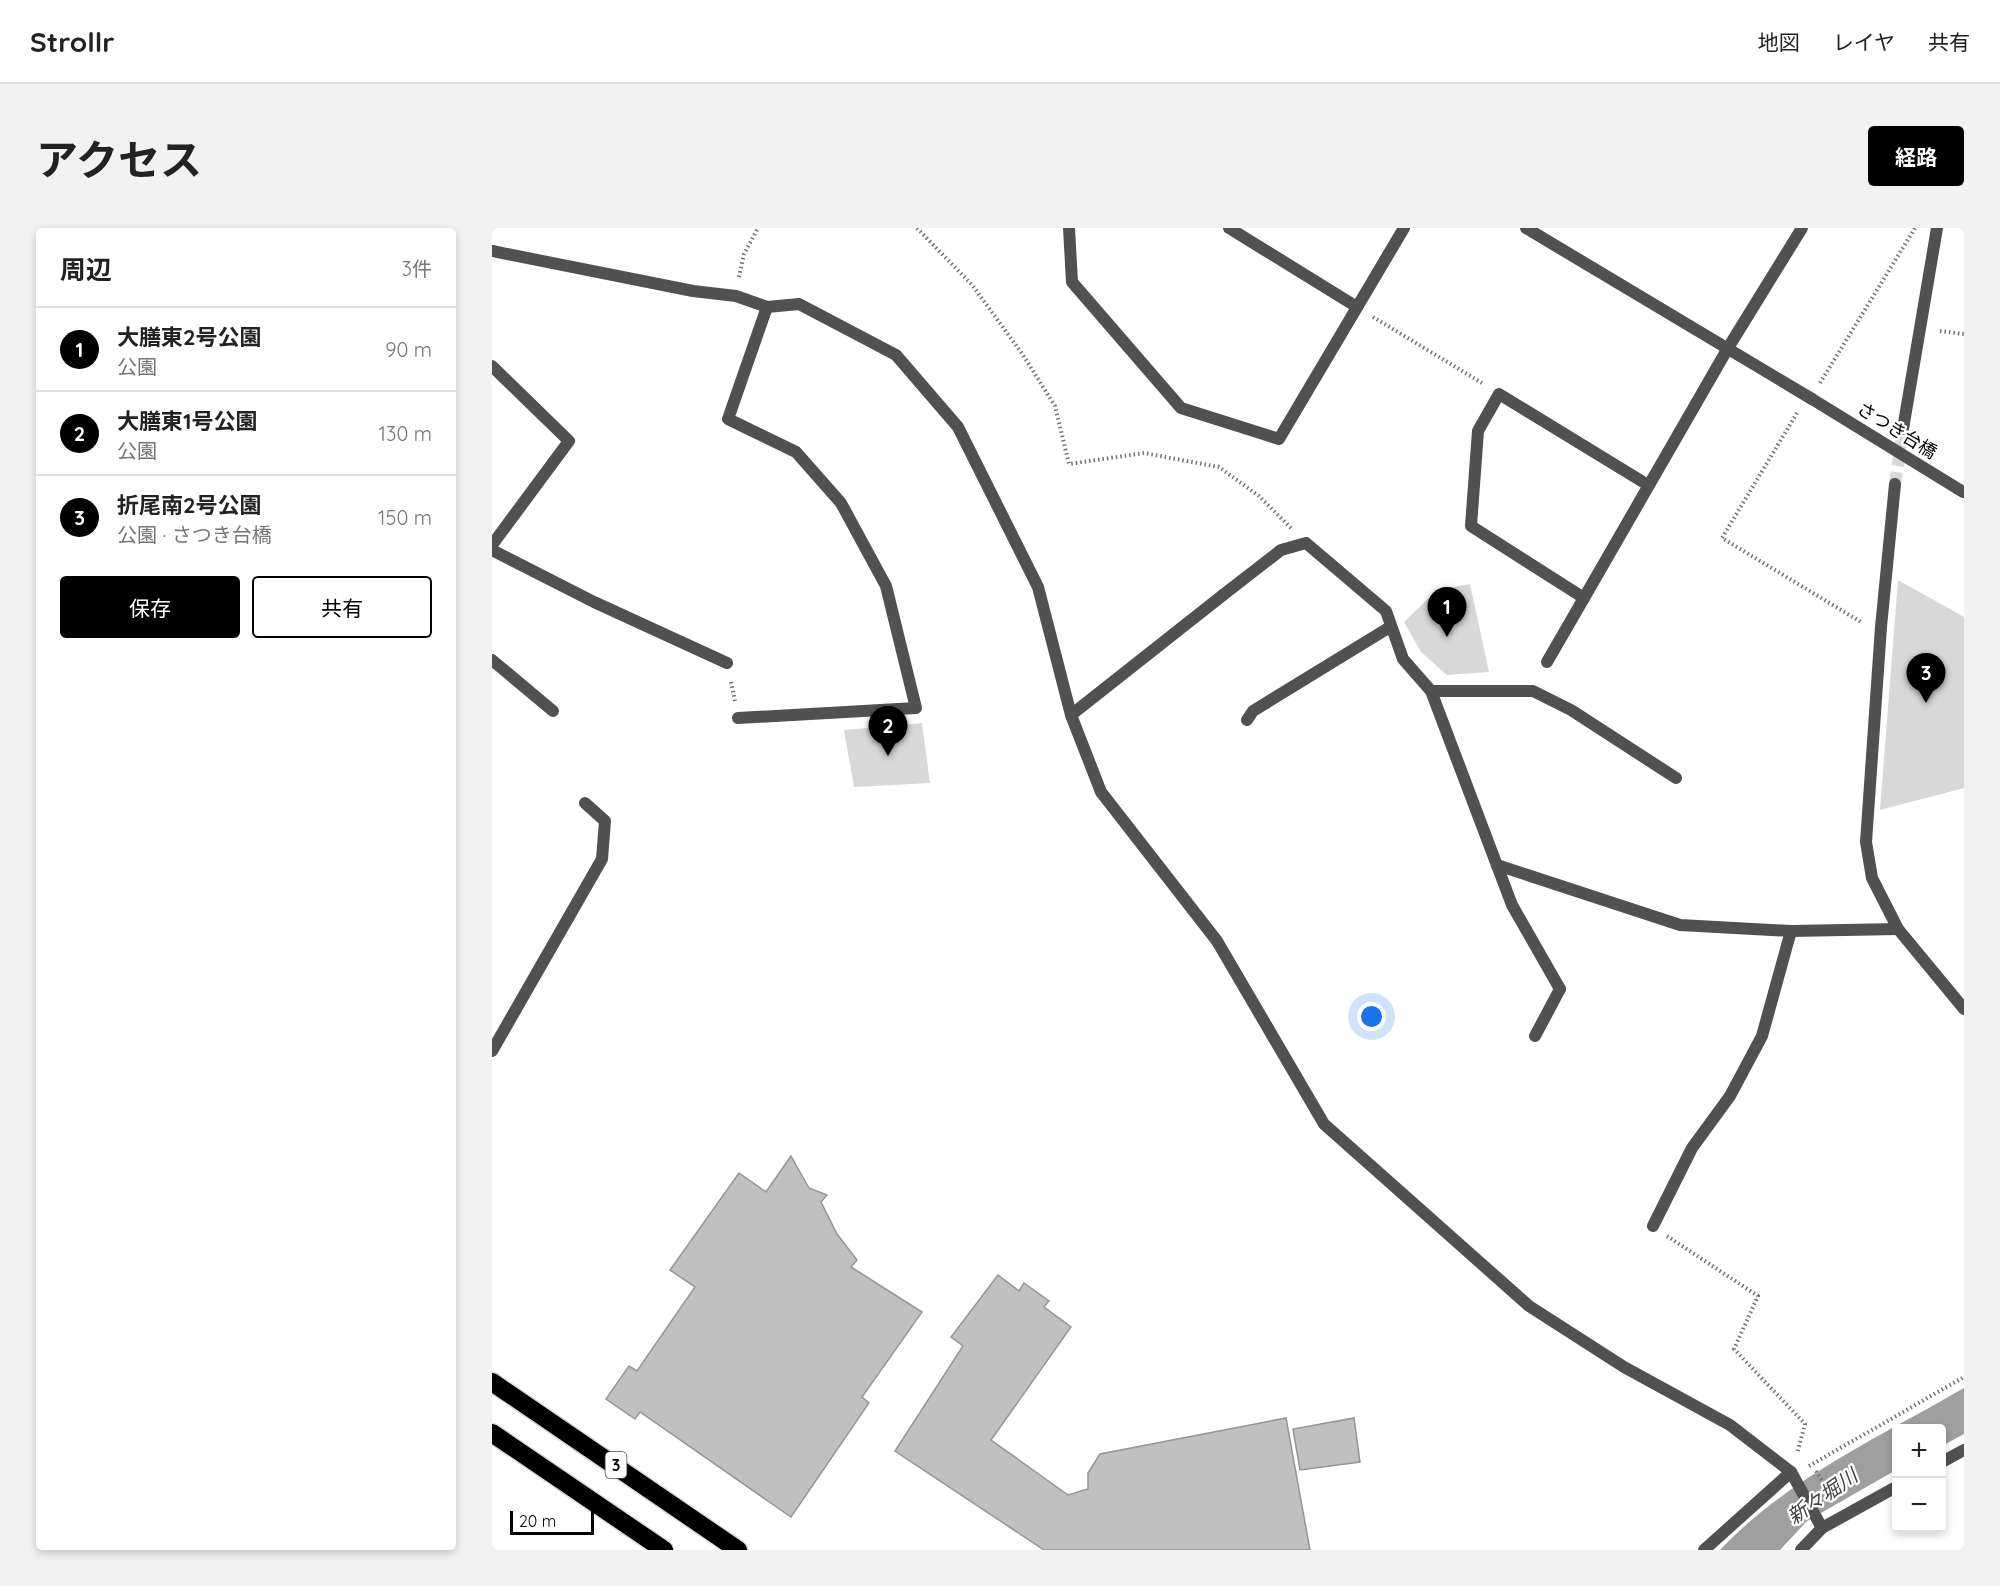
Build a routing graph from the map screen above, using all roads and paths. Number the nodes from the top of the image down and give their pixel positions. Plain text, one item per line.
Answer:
1 (758, 228) edge
2 (917, 228) edge
3 (1069, 228) edge
4 (1228, 228) edge
5 (1404, 228) edge
6 (1526, 228) edge
7 (1802, 228) edge
8 (1915, 228) edge
9 (1937, 228) edge
10 (492, 251) edge
11 (736, 296) junction
12 (767, 307) junction
13 (1357, 307) junction
14 (1921, 328) junction
15 (1964, 334) edge
16 (1728, 348) junction
17 (492, 366) edge
18 (1820, 384) dead end
19 (1499, 394) junction
20 (1797, 412) dead end
21 (1903, 429) tunnel mouth
22 (1648, 484) junction
23 (1894, 484) tunnel mouth
24 (1963, 492) edge
25 (1306, 543) junction
26 (492, 545) edge
27 (492, 550) edge
28 (1584, 598) junction
29 (1867, 625) dead end
30 (1390, 627) junction
31 (492, 660) edge
32 (1548, 662) dead end
33 (728, 663) joint
34 (1431, 691) junction
35 (553, 711) dead end
36 (1071, 715) junction
37 (738, 718) joint
38 (1247, 720) dead end
39 (1676, 778) dead end
40 (585, 803) dead end
41 (1497, 865) junction
42 (1898, 929) junction
43 (1791, 931) junction
44 (1964, 1009) edge
45 (1535, 1036) dead end
46 (492, 1051) edge
47 (1653, 1226) joint
48 (1964, 1377) edge
49 (492, 1382) edge
50 (492, 1433) edge
51 (1964, 1450) edge
52 (1946, 1459) edge
53 (1812, 1465) junction
54 (1791, 1472) junction
55 (1892, 1489) edge
56 (1844, 1516) junction
57 (1822, 1528) junction
58 (664, 1550) edge
59 (738, 1550) edge
60 (1704, 1550) edge
61 (1801, 1550) edge

1 - 11 path
2 - 25 path
3 - 13 street
4 - 13 street
5 - 13 street
6 - 16 street, さつき台橋
7 - 16 street
8 - 18 path
9 - 14 street
10 - 11 street
11 - 12 street
12 - 36 street
12 - 37 street
13 - 19 path
14 - 15 path
14 - 21 street
16 - 22 street
16 - 24 street, さつき台橋, bridge
17 - 26 street
19 - 22 street
19 - 28 street
20 - 29 path
22 - 28 street
23 - 42 street
25 - 30 street
25 - 36 street
27 - 33 street
28 - 32 street
30 - 34 street
30 - 38 street
31 - 35 street
33 - 37 path
34 - 39 street
34 - 41 street
36 - 54 street
40 - 46 street
41 - 43 street
41 - 45 street
42 - 43 street
42 - 44 street
43 - 47 street
47 - 54 path
48 - 53 path
49 - 59 highway, 3
50 - 58 highway
51 - 52 street
53 - 54 path
53 - 56 path
54 - 57 street
54 - 60 street
55 - 56 street
56 - 57 street
57 - 61 street

